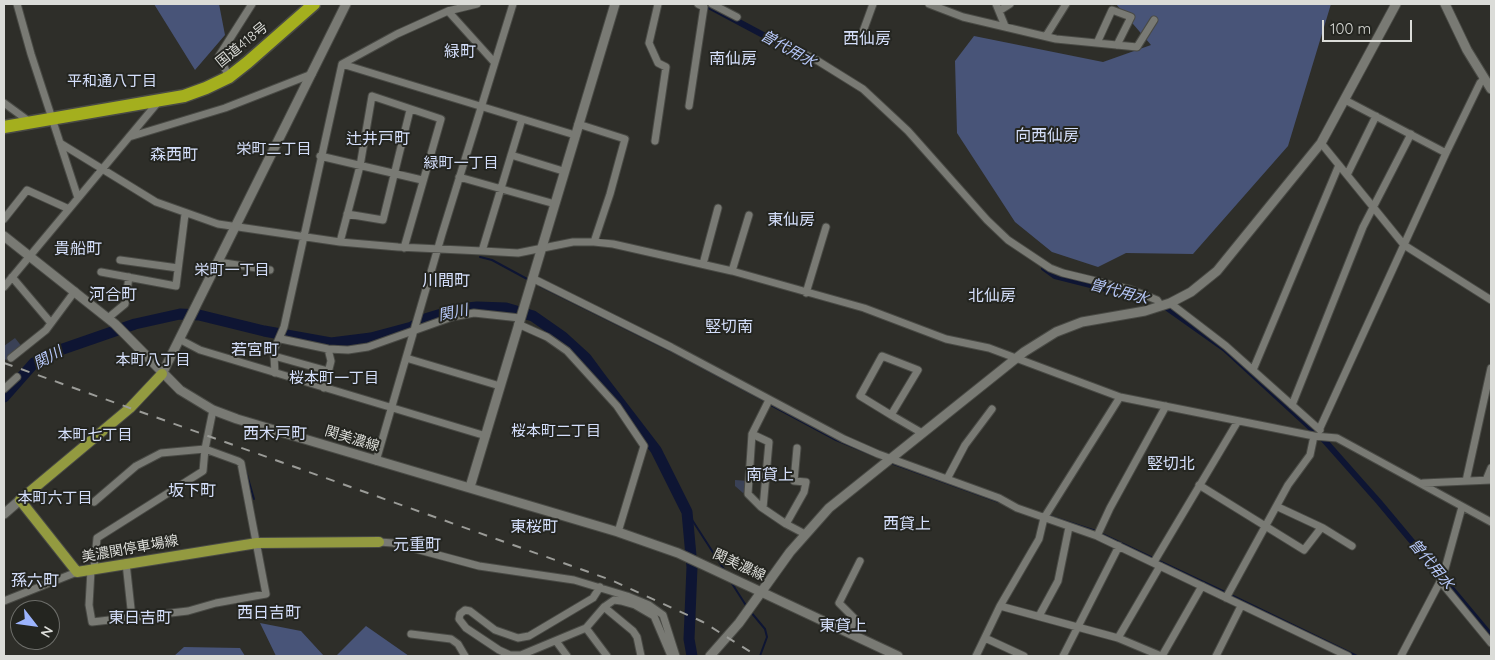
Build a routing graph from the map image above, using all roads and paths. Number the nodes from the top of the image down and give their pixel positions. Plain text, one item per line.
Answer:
1 (17, 4) edge
2 (252, 4) edge
3 (314, 4) edge
4 (346, 4) edge
5 (477, 4) edge
6 (512, 4) edge
7 (615, 4) edge
8 (658, 4) edge
9 (698, 4) edge
10 (712, 4) edge
11 (873, 4) edge
12 (929, 4) edge
13 (1010, 4) edge
14 (1066, 4) edge
15 (1396, 4) edge
16 (1445, 4) edge
17 (997, 7) edge
18 (448, 11) junction
19 (737, 17) dead end
20 (1154, 20) dead end
21 (1005, 26) junction
22 (861, 36) dead end
23 (1046, 36) junction
24 (779, 41) dead end
25 (1097, 43) junction
26 (1117, 45) junction
27 (494, 62) junction
28 (342, 64) junction
29 (312, 74) junction
30 (229, 77) junction
31 (1484, 79) junction
32 (1491, 89) edge
33 (159, 100) junction
34 (1345, 100) junction
35 (4, 103) edge
36 (480, 105) junction
37 (689, 106) dead end
38 (410, 110) junction
39 (1376, 116) junction
40 (52, 119) junction
41 (522, 119) junction
42 (32, 123) junction
43 (578, 124) junction
44 (4, 127) edge
45 (575, 134) junction
46 (1411, 134) junction
47 (129, 137) junction
48 (655, 141) dead end
49 (60, 143) junction
50 (1322, 143) junction
51 (1446, 153) junction
52 (511, 155) junction
53 (320, 156) junction
54 (1339, 165) junction
55 (360, 166) junction
56 (103, 170) junction
57 (563, 171) junction
58 (395, 174) junction
59 (1347, 175) junction
60 (459, 177) junction
61 (422, 180) junction
62 (501, 190) junction
63 (78, 198) junction
64 (555, 204) junction
65 (1372, 206) junction
66 (718, 208) dead end
67 (69, 209) junction
68 (185, 214) junction
69 (348, 214) junction
70 (749, 215) dead end
71 (4, 219) edge
72 (236, 225) junction
73 (826, 227) dead end
74 (4, 236) edge
75 (304, 237) junction
76 (340, 242) junction
77 (594, 242) junction
78 (1404, 245) junction
79 (541, 247) junction
80 (404, 248) junction
81 (438, 249) junction
82 (482, 252) junction
83 (30, 256) junction
84 (120, 260) dead end
85 (218, 262) junction
86 (703, 264) junction
87 (178, 268) junction
88 (270, 270) dead end
89 (732, 271) junction
90 (101, 272) dead end
91 (12, 277) junction
92 (129, 277) junction
93 (532, 278) junction
94 (4, 287) edge
95 (75, 291) junction
96 (806, 293) junction
97 (1491, 300) edge
98 (1170, 303) junction
99 (1161, 306) junction
100 (112, 321) junction
101 (519, 321) junction
102 (51, 323) junction
103 (415, 329) junction
104 (180, 339) junction
105 (280, 339) junction
106 (328, 349) junction
107 (274, 356) junction
108 (11, 358) dead end
109 (406, 358) junction
110 (1017, 358) junction
111 (1491, 368) edge
112 (1253, 370) junction
113 (328, 371) junction
114 (275, 373) junction
115 (162, 374) junction
116 (17, 377) dead end
117 (500, 386) junction
118 (324, 388) junction
119 (4, 389) edge
120 (1120, 397) junction
121 (769, 400) junction
122 (1292, 405) junction
123 (1166, 406) junction
124 (391, 408) junction
125 (992, 409) dead end
126 (213, 410) junction
127 (891, 414) junction
128 (1238, 421) junction
129 (922, 433) junction
130 (1319, 433) junction
131 (752, 434) junction
132 (486, 436) junction
133 (797, 448) dead end
134 (204, 449) junction
135 (890, 458) junction
136 (376, 460) junction
137 (1491, 468) edge
138 (947, 480) junction
139 (1488, 480) edge
140 (1466, 482) junction
141 (1423, 484) junction
142 (1200, 485) junction
143 (470, 487) junction
144 (20, 500) junction
145 (94, 502) dead end
146 (1278, 507) junction
147 (1462, 507) junction
148 (763, 508) junction
149 (4, 514) edge
150 (1044, 518) junction
151 (1491, 522) edge
152 (786, 524) junction
153 (1069, 527) junction
154 (1267, 527) junction
155 (1321, 528) junction
156 (618, 532) junction
157 (806, 534) junction
158 (1097, 536) junction
159 (379, 542) joint
160 (257, 543) junction
161 (1119, 546) junction
162 (1352, 546) dead end
163 (860, 562) dead end
164 (126, 563) junction
165 (1157, 564) junction
166 (92, 569) junction
167 (77, 572) junction
168 (1440, 582) junction
169 (1202, 586) junction
170 (600, 587) junction
171 (762, 591) junction
172 (1226, 598) junction
173 (4, 601) edge
174 (1000, 606) junction
175 (1241, 606) junction
176 (604, 607) junction
177 (1039, 616) junction
178 (132, 618) junction
179 (1078, 626) junction
180 (586, 628) junction
181 (849, 633) junction
182 (411, 634) dead end
183 (984, 638) junction
184 (1118, 638) junction
185 (556, 641) junction
186 (1491, 644) edge
187 (1145, 653) edge
188 (1343, 655) edge
189 (465, 656) edge
190 (567, 656) edge
191 (607, 656) edge
192 (642, 656) edge
193 (671, 656) edge
194 (676, 656) edge
195 (710, 656) edge
196 (898, 656) edge
197 (976, 656) edge
198 (1024, 656) edge
199 (1062, 656) edge
200 (1162, 656) edge
201 (1216, 656) edge
202 (1401, 656) edge

1 - 40 street
2 - 30 street
3 - 30 highway, 国道418号
4 - 29 street
5 - 18 street
6 - 27 street
7 - 43 street
8 - 48 street
9 - 37 street
10 - 19 street
11 - 22 street
12 - 21 street
13 - 17 street
14 - 23 street
15 - 34 street
16 - 31 street
17 - 21 street
18 - 27 street
18 - 28 street
20 - 26 street
21 - 23 street
23 - 25 street
24 - 99 street
25 - 26 street
25 - 26 street
27 - 36 street
28 - 36 street
28 - 53 street
29 - 47 street
29 - 72 street
30 - 33 highway, 国道418号
31 - 32 street
31 - 51 street
33 - 40 highway, 国道418号
33 - 47 street
34 - 39 street
34 - 50 street
35 - 42 street
36 - 41 street
36 - 60 street
38 - 55 street
38 - 58 street
38 - 61 street
39 - 46 street
39 - 59 street
40 - 42 highway, 国道418号
40 - 49 street
41 - 45 street
41 - 52 street
42 - 44 highway, 国道418号
43 - 45 street
43 - 77 street
45 - 57 street
46 - 51 street
46 - 65 street
47 - 56 street
49 - 56 street
49 - 63 street
50 - 54 street
50 - 98 street
51 - 78 street
52 - 57 street
52 - 62 street
53 - 55 street
53 - 75 street
54 - 59 street
54 - 112 street
55 - 58 street
55 - 69 street
56 - 63 street
56 - 68 street
57 - 64 street
58 - 61 street
58 - 69 street
59 - 65 street
60 - 62 street
60 - 81 street
61 - 80 street
62 - 64 street
62 - 82 street
63 - 67 street
64 - 79 street
65 - 78 street
65 - 122 street
66 - 86 street
67 - 71 street
67 - 83 street
68 - 72 street
68 - 87 street
69 - 76 street
70 - 89 street
72 - 75 street
72 - 85 street
73 - 96 street
74 - 83 street, 関美濃線
75 - 76 street
75 - 105 street
76 - 80 street
77 - 79 street
77 - 86 street
78 - 97 street
78 - 130 street
79 - 82 street
79 - 93 street
80 - 81 street
81 - 82 street
81 - 103 street
83 - 91 street
83 - 95 street, 関美濃線
84 - 87 street
85 - 88 street
85 - 104 street
86 - 89 street
87 - 92 street
89 - 96 street
90 - 92 street
91 - 94 street
91 - 102 street
92 - 100 street
93 - 101 street
93 - 121 street
95 - 100 street, 関美濃線
95 - 102 street
96 - 110 street
98 - 99 street
98 - 112 street
99 - 110 street
100 - 115 street, 関美濃線
101 - 103 street
101 - 117 street
101 - 156 street
102 - 108 street
103 - 106 street
103 - 109 street
104 - 114 street
104 - 115 street
105 - 106 street
105 - 107 street
106 - 113 street
107 - 113 street
107 - 114 street
109 - 117 street
109 - 124 street
110 - 120 street
110 - 129 street
111 - 140 street
112 - 122 street
113 - 118 street
114 - 118 street
115 - 126 street, 関美濃線
115 - 144 main road
116 - 119 street
117 - 132 street
118 - 124 street
120 - 123 street
120 - 150 street
121 - 131 street
121 - 135 street
122 - 130 street
123 - 128 street
123 - 158 street
124 - 132 street
124 - 136 street
125 - 138 street
126 - 134 street
126 - 136 street, 関美濃線
127 - 127 street
127 - 129 street
128 - 130 street
128 - 142 street
129 - 135 street
130 - 141 street
130 - 146 street
131 - 148 street
131 - 148 street
132 - 143 street
133 - 152 street
134 - 145 street
134 - 160 street
134 - 166 street
135 - 138 street
135 - 157 street
136 - 143 street, 関美濃線
137 - 139 street
138 - 150 street
139 - 140 street
140 - 141 street
141 - 147 street
142 - 154 street
142 - 165 street
143 - 156 street, 関美濃線
144 - 149 street
144 - 167 main road, 美濃関停車場線
146 - 154 street
146 - 155 street
147 - 151 street
147 - 168 street
148 - 152 street
150 - 153 street
150 - 174 street
152 - 157 street
153 - 158 street
153 - 177 street
154 - 155 street
154 - 172 street
155 - 162 street
156 - 171 street, 関美濃線
157 - 171 street
158 - 161 street
159 - 160 main road, 美濃関停車場線
159 - 170 street
160 - 164 main road, 美濃関停車場線
160 - 178 street
161 - 165 street
161 - 179 street
163 - 181 street
164 - 166 main road, 美濃関停車場線
164 - 178 street
165 - 169 street
165 - 184 street
166 - 167 main road, 美濃関停車場線
166 - 178 street
167 - 173 street
168 - 186 street
168 - 202 street
169 - 172 street
169 - 200 street
170 - 185 street
170 - 194 street
171 - 181 street, 関美濃線
171 - 195 street
172 - 175 street
174 - 177 street
174 - 183 street
175 - 188 street
175 - 201 street
176 - 180 street
176 - 192 street
176 - 193 street
177 - 179 street
179 - 184 street
179 - 199 street
180 - 185 street
180 - 191 street
181 - 196 street, 関美濃線
182 - 189 street
183 - 197 street
183 - 198 street
184 - 187 street
185 - 190 street
187 - 200 street

